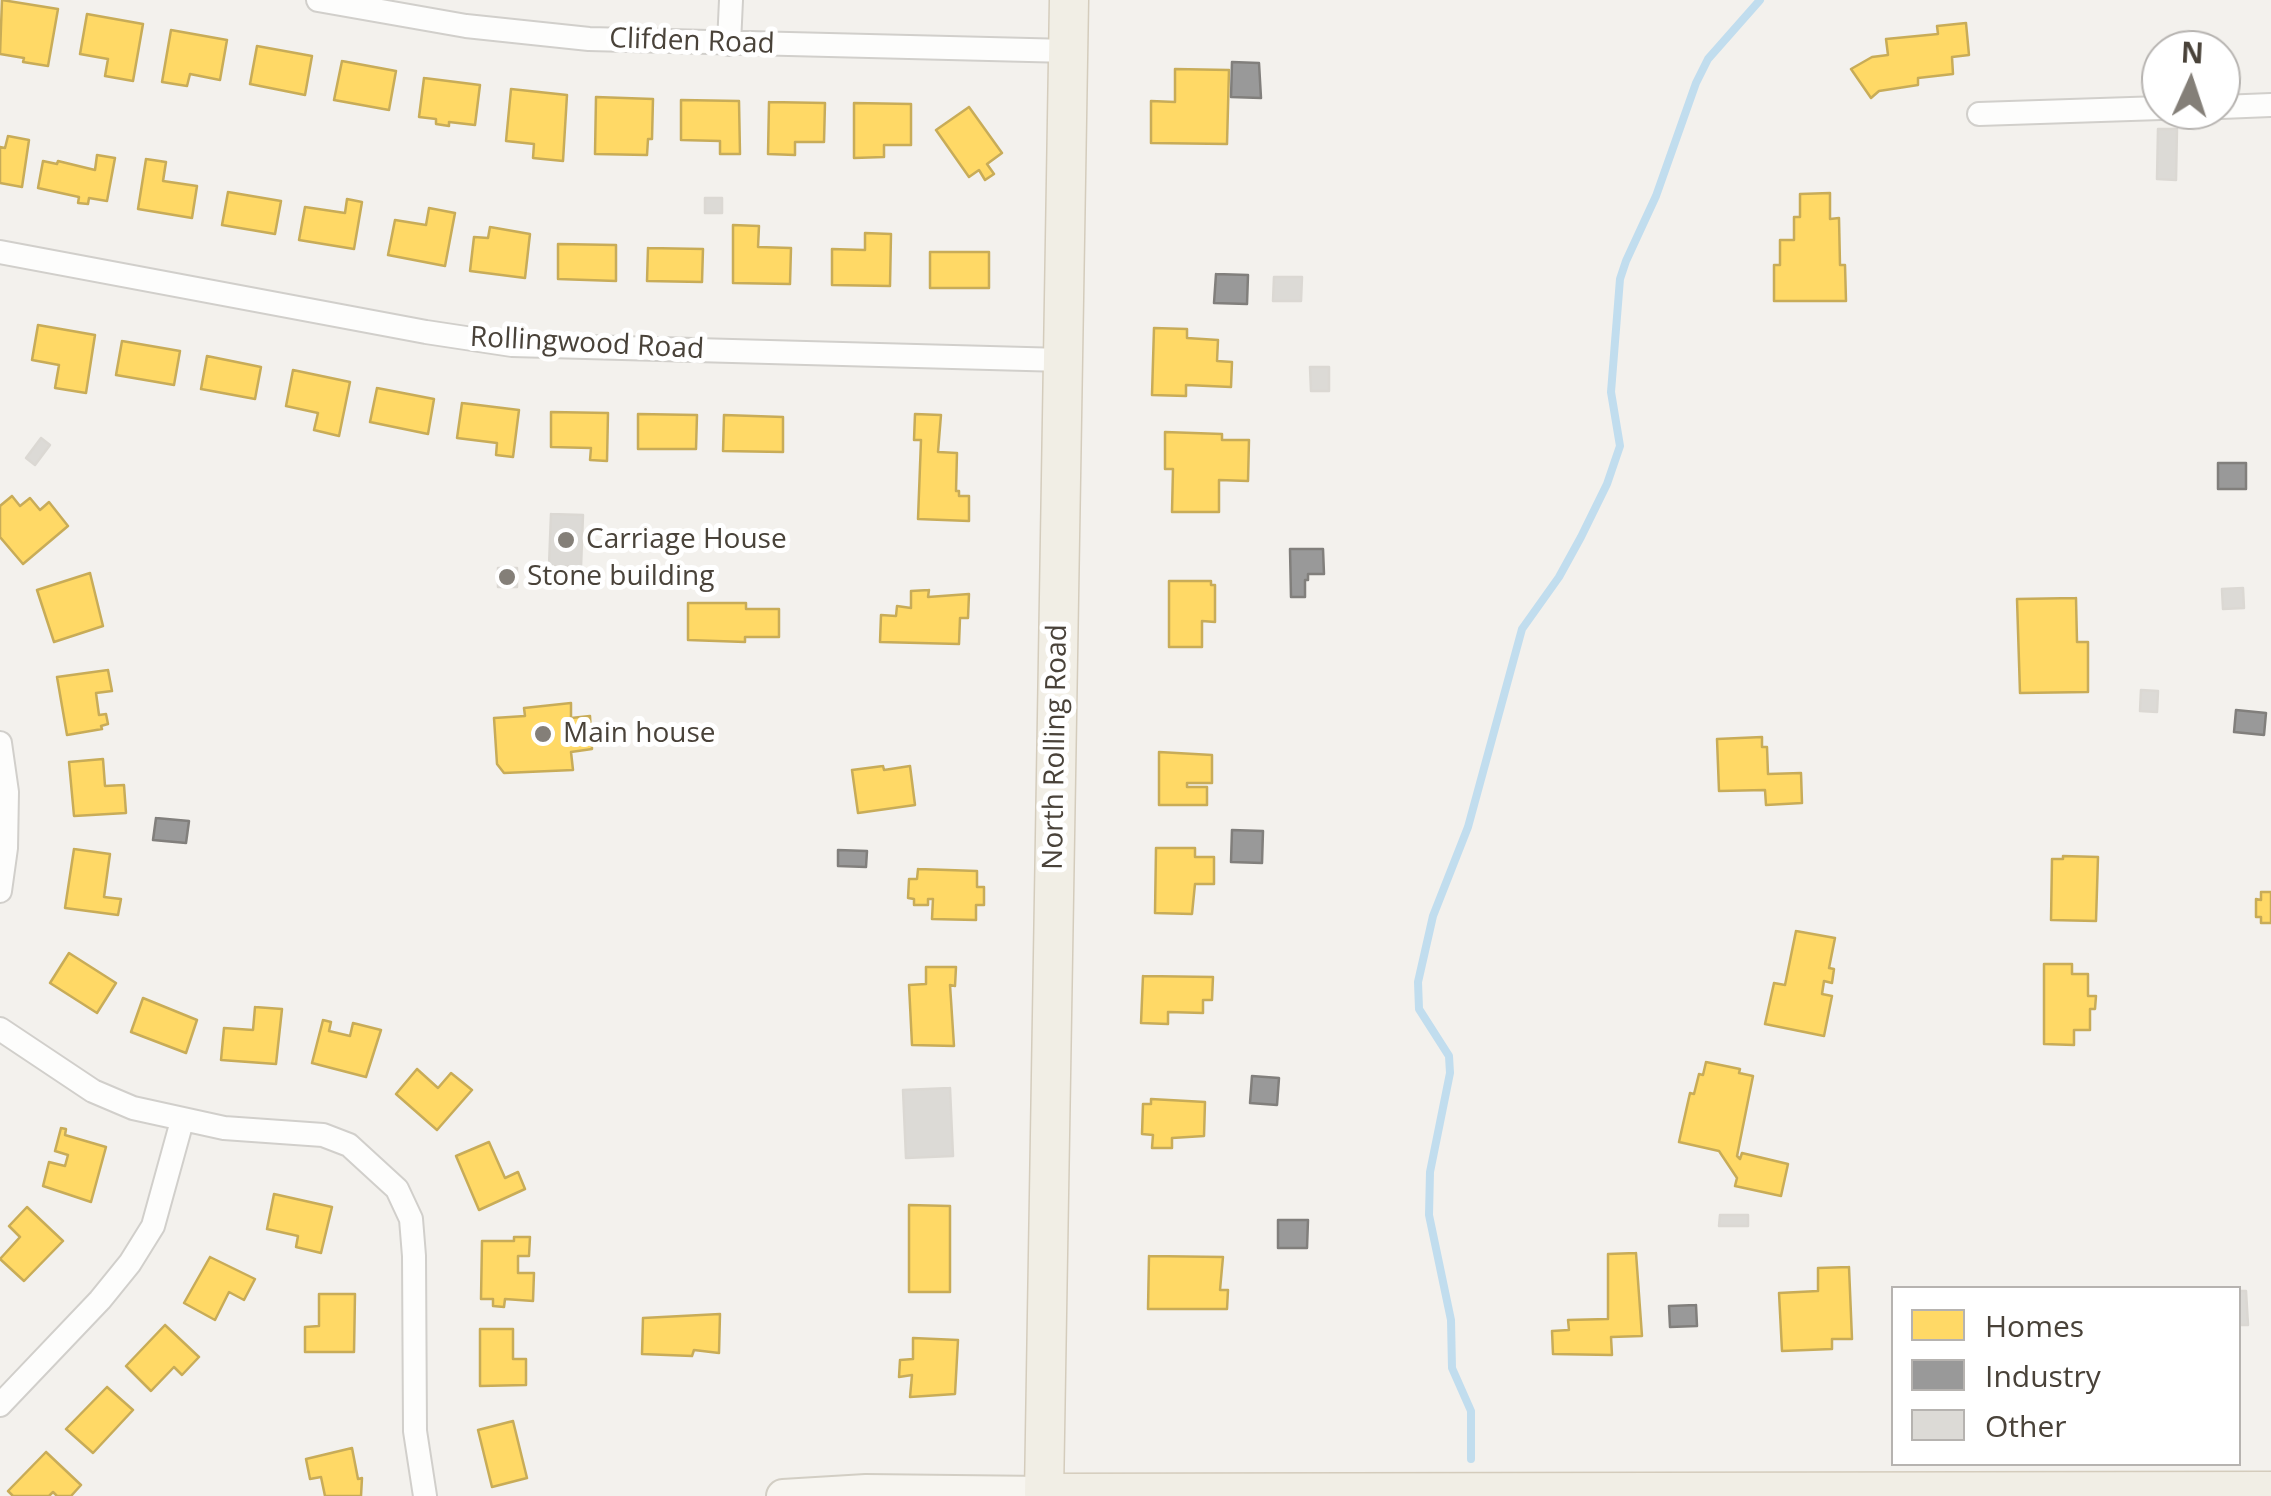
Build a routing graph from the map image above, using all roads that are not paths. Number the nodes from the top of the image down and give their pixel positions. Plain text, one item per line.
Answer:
1 (318, 0) edge
2 (731, 0) edge
3 (1069, 0) edge
4 (729, 44) junction
5 (1068, 51) junction
6 (2271, 105) edge
7 (2241, 106) edge
8 (2141, 109) edge
9 (1979, 114) dead end
10 (0, 252) edge
11 (1062, 360) junction
12 (0, 744) edge
13 (0, 891) edge
14 (0, 1029) edge
15 (182, 1121) junction
16 (0, 1405) edge
17 (2271, 1492) edge
18 (1044, 1493) junction
19 (426, 1496) edge
20 (783, 1496) edge

1 - 4 street, Clifden Road
2 - 4 street
3 - 5 main road, North Rolling Road
4 - 5 street, Clifden Road
5 - 11 main road, North Rolling Road
6 - 7 street
8 - 9 street
10 - 11 street, Rollingwood Road
11 - 18 main road, North Rolling Road
12 - 13 street
14 - 15 street
15 - 16 street
15 - 19 street
17 - 18 main road
18 - 20 main road

